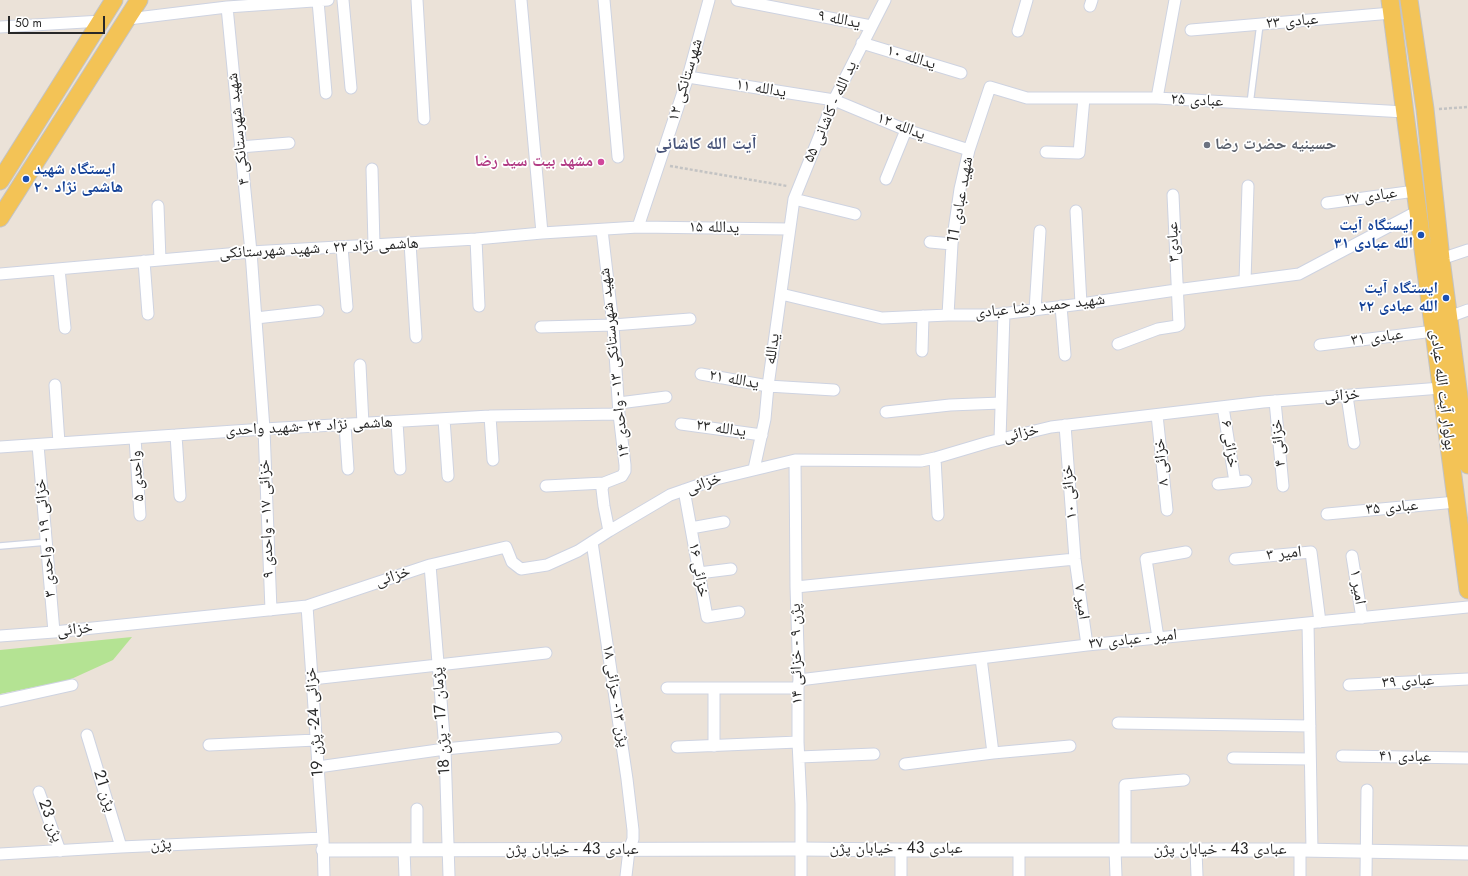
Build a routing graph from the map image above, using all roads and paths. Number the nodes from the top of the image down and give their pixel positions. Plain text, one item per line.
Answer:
1 (114, 0) edge
2 (139, 0) edge
3 (323, 0) edge
4 (343, 0) edge
5 (417, 0) edge
6 (521, 0) edge
7 (604, 0) edge
8 (709, 0) edge
9 (737, 0) edge
10 (885, 0) edge
11 (1027, 0) edge
12 (1175, 0) edge
13 (1409, 0) edge
14 (227, 7) junction
15 (1391, 7) edge
16 (128, 19) junction
17 (102, 20) junction
18 (1260, 24) junction
19 (871, 26) junction
20 (0, 27) edge
21 (1191, 30) dead end
22 (1018, 31) dead end
23 (862, 43) junction
24 (961, 73) dead end
25 (688, 77) junction
26 (350, 88) dead end
27 (990, 88) joint
28 (326, 93) dead end
29 (1084, 98) junction
30 (1157, 98) junction
31 (834, 100) junction
32 (1250, 104) junction
33 (1468, 108) edge
34 (1424, 109) junction
35 (1405, 112) junction
36 (424, 119) dead end
37 (906, 130) junction
38 (289, 143) dead end
39 (240, 147) junction
40 (969, 150) junction
41 (1046, 152) dead end
42 (618, 157) dead end
43 (659, 164) junction
44 (5, 165) edge
45 (372, 169) dead end
46 (886, 179) dead end
47 (0, 181) edge
48 (1248, 186) dead end
49 (798, 188) junction
50 (1416, 192) junction
51 (1172, 195) dead end
52 (794, 199) junction
53 (1327, 203) dead end
54 (158, 206) dead end
55 (1418, 211) junction
56 (1076, 212) dead end
57 (855, 214) dead end
58 (0, 218) edge
59 (638, 227) junction
60 (789, 229) junction
61 (602, 230) junction
62 (1040, 231) dead end
63 (542, 233) junction
64 (476, 239) junction
65 (930, 242) dead end
66 (410, 243) junction
67 (952, 244) junction
68 (374, 245) junction
69 (342, 247) junction
70 (1468, 250) edge
71 (251, 252) junction
72 (1441, 259) junction
73 (160, 260) junction
74 (144, 261) junction
75 (60, 269) junction
76 (0, 274) edge
77 (1245, 281) junction
78 (1176, 290) junction
79 (781, 294) junction
80 (1081, 304) junction
81 (479, 306) dead end
82 (1061, 306) junction
83 (347, 307) dead end
84 (1035, 310) junction
85 (1468, 310) edge
86 (318, 311) dead end
87 (1004, 313) junction
88 (148, 314) dead end
89 (948, 315) junction
90 (922, 316) junction
91 (1449, 317) junction
92 (256, 318) junction
93 (690, 318) dead end
94 (612, 325) junction
95 (541, 327) dead end
96 (65, 328) dead end
97 (1434, 331) junction
98 (416, 337) dead end
99 (1118, 344) dead end
100 (1320, 345) dead end
101 (922, 351) dead end
102 (1065, 355) dead end
103 (360, 364) dead end
104 (701, 374) dead end
105 (55, 385) dead end
106 (1456, 385) edge
107 (768, 386) junction
108 (834, 390) dead end
109 (1347, 396) junction
110 (666, 397) dead end
111 (1275, 401) junction
112 (1001, 403) junction
113 (1222, 407) junction
114 (619, 408) junction
115 (886, 412) dead end
116 (1157, 414) junction
117 (490, 416) junction
118 (444, 419) junction
119 (397, 422) junction
120 (363, 424) junction
121 (681, 424) dead end
122 (345, 425) junction
123 (1065, 425) junction
124 (264, 429) junction
125 (176, 435) junction
126 (762, 435) junction
127 (135, 438) junction
128 (1000, 439) junction
129 (59, 443) junction
130 (1354, 443) dead end
131 (38, 444) junction
132 (0, 447) edge
133 (935, 458) junction
134 (493, 460) dead end
135 (795, 460) junction
136 (1468, 465) edge
137 (348, 469) dead end
138 (400, 469) dead end
139 (754, 469) junction
140 (448, 476) dead end
141 (1246, 481) dead end
142 (1235, 482) junction
143 (604, 483) junction
144 (1218, 484) dead end
145 (546, 486) dead end
146 (1283, 486) dead end
147 (684, 490) junction
148 (180, 496) dead end
149 (1456, 502) junction
150 (1167, 510) dead end
151 (1327, 514) dead end
152 (140, 515) dead end
153 (938, 515) dead end
154 (724, 522) dead end
155 (690, 528) junction
156 (609, 530) junction
157 (46, 542) junction
158 (592, 542) junction
159 (0, 546) edge
160 (1186, 552) dead end
161 (1465, 553) edge
162 (1352, 556) dead end
163 (1076, 559) junction
164 (1235, 559) dead end
165 (430, 566) junction
166 (731, 569) dead end
167 (699, 573) junction
168 (796, 586) junction
169 (1468, 590) edge
170 (307, 606) junction
171 (1468, 608) edge
172 (271, 610) junction
173 (739, 612) dead end
174 (1362, 618) junction
175 (1320, 622) junction
176 (1308, 623) junction
177 (54, 632) junction
178 (0, 636) edge
179 (1158, 638) junction
180 (1088, 645) junction
181 (546, 653) dead end
182 (981, 658) junction
183 (438, 665) junction
184 (312, 679) junction
185 (1468, 679) edge
186 (798, 684) junction
187 (72, 685) dead end
188 (1349, 685) dead end
189 (667, 688) dead end
190 (714, 688) junction
191 (0, 701) edge
192 (1118, 723) dead end
193 (1310, 726) junction
194 (87, 734) dead end
195 (556, 738) dead end
196 (316, 740) junction
197 (798, 742) junction
198 (209, 745) dead end
199 (714, 746) junction
200 (1070, 746) dead end
201 (677, 747) dead end
202 (445, 749) junction
203 (993, 753) junction
204 (874, 754) dead end
205 (1342, 756) dead end
206 (798, 757) junction
207 (1233, 758) dead end
208 (1468, 758) edge
209 (1310, 760) junction
210 (905, 764) dead end
211 (318, 767) junction
212 (1184, 780) dead end
213 (1367, 790) dead end
214 (39, 792) dead end
215 (417, 809) dead end
216 (323, 844) junction
217 (121, 847) junction
218 (801, 848) junction
219 (411, 850) junction
220 (449, 850) junction
221 (629, 850) junction
222 (901, 850) junction
223 (1019, 850) junction
224 (1120, 850) junction
225 (1196, 850) junction
226 (1306, 850) junction
227 (60, 851) junction
228 (1366, 851) junction
229 (1468, 853) edge
230 (0, 854) edge
231 (324, 876) edge
232 (405, 876) edge
233 (449, 876) edge
234 (626, 876) edge
235 (801, 876) edge
236 (901, 876) edge
237 (1019, 876) edge
238 (1116, 876) edge
239 (1197, 876) edge
240 (1300, 876) edge
241 (1366, 876) edge

1 - 17 main road
2 - 16 main road
3 - 14 street
3 - 28 street
4 - 26 street
5 - 36 street
6 - 63 street
7 - 42 street
8 - 25 street, شهرستانکی ۱۲
9 - 19 street, یدالله ۹
10 - 19 street, ید الله - کاشانی ۵۵
11 - 22 street
12 - 30 street
13 - 34 main road, بولوار آیت الله عبادی
14 - 16 street
14 - 39 street, شهید شهرستانکی ۴
15 - 18 street, عبادی ۲۳
15 - 35 main road, بولوار آیت الله عبادی
16 - 58 main road
17 - 20 street
17 - 44 main road
18 - 21 street, عبادی ۲۳
18 - 32 lane
19 - 23 street, ید الله - کاشانی ۵۵
23 - 24 street, یدالله ۱۰
23 - 31 street, ید الله - کاشانی ۵۵
25 - 31 street, یدالله ۱۱
25 - 43 street, شهرستانکی ۱۲
27 - 29 street, عبادی ۲۵
27 - 40 street, شهید عبادی 11
29 - 30 street, عبادی ۲۵
29 - 41 street
30 - 32 street, عبادی ۲۵
31 - 37 street, یدالله ۱۲
31 - 49 street, ید الله - کاشانی ۵۵
32 - 35 street, عبادی ۲۵
33 - 34 path
34 - 72 main road, بولوار آیت الله عبادی
35 - 50 main road, بولوار آیت الله عبادی
37 - 40 street, یدالله ۱۲
37 - 46 street
38 - 39 street
39 - 71 street, شهید شهرستانکی ۴
40 - 67 street, شهید عبادی 11
43 - 49 path
43 - 59 street, شهرستانکی ۱۲
44 - 47 main road
45 - 68 street
48 - 77 street
49 - 52 street, ید الله - کاشانی ۵۵
50 - 53 street, عبادی ۲۷
50 - 55 main road, بولوار آیت الله عبادی
51 - 78 street, عبادی۳
52 - 57 street
52 - 60 street, ید الله - کاشانی ۵۵
54 - 73 street
55 - 77 street, شهید حمید رضا عبادی
55 - 97 main road, بولوار آیت الله عبادی
56 - 80 street
59 - 60 street, یدالله ۱۵
59 - 61 street, هاشمی نژاد ۲۲ ، شهید شهرستانکی
60 - 79 street, یدالله
61 - 63 street, هاشمی نژاد ۲۲ ، شهید شهرستانکی
61 - 94 street, شهید شهرستانکی ۱۳ - واحدی ۱۴
62 - 84 street
63 - 64 street, هاشمی نژاد ۲۲ ، شهید شهرستانکی
64 - 66 street, هاشمی نژاد ۲۲ ، شهید شهرستانکی
64 - 81 street
65 - 67 street
66 - 68 street, هاشمی نژاد ۲۲ ، شهید شهرستانکی
66 - 98 street
67 - 89 street, شهید عبادی 11
68 - 69 street, هاشمی نژاد ۲۲ ، شهید شهرستانکی
69 - 71 street, هاشمی نژاد ۲۲ ، شهید شهرستانکی
69 - 83 street
70 - 72 street
71 - 73 street, هاشمی نژاد ۲۲ ، شهید شهرستانکی
71 - 92 street, شهید شهرستانکی ۴
72 - 91 main road, بولوار آیت الله عبادی
73 - 74 street, هاشمی نژاد ۲۲ ، شهید شهرستانکی
74 - 75 street, هاشمی نژاد ۲۲ ، شهید شهرستانکی
74 - 88 street
75 - 76 street, هاشمی نژاد ۲۲ ، شهید شهرستانکی
75 - 96 street
77 - 78 street, شهید حمید رضا عبادی
78 - 80 street, شهید حمید رضا عبادی
78 - 99 street, عبادی۳
79 - 90 street, شهید حمید رضا عبادی
79 - 107 street, یدالله
80 - 82 street, شهید حمید رضا عبادی
82 - 84 street, شهید حمید رضا عبادی
82 - 102 street
84 - 87 street, شهید حمید رضا عبادی
85 - 91 street
86 - 92 street
87 - 89 street, شهید حمید رضا عبادی
87 - 112 street
89 - 90 street, شهید حمید رضا عبادی
90 - 101 street
91 - 106 main road, بولوار آیت الله عبادی
92 - 124 street, خزائی ۱۷ - واحدی ۹
93 - 94 street
94 - 95 street
94 - 114 street, شهید شهرستانکی ۱۳ - واحدی ۱۴
97 - 100 street, عبادی ۳۱
97 - 106 main road, بولوار آیت الله عبادی
103 - 120 street
104 - 107 street, یدالله ۲۱
105 - 129 street
106 - 109 street, خزائی
106 - 136 main road, بولوار آیت الله عبادی
106 - 149 main road, بولوار آیت الله عبادی
107 - 108 street, یدالله ۲۱
107 - 126 street, یدالله
109 - 111 street, خزائی
109 - 130 street
110 - 114 street, هاشمی نژاد ۲۴ -شهید واحدی
111 - 113 street, خزائی
111 - 146 street, خزائی ۴
112 - 115 street
112 - 128 street
113 - 116 street, خزائی
113 - 142 street, خزائی ۶
114 - 117 street, هاشمی نژاد ۲۴ -شهید واحدی
114 - 143 street, شهید شهرستانکی ۱۳ - واحدی ۱۴
116 - 123 street, خزائی
116 - 150 street, خزائی ۸
117 - 118 street, هاشمی نژاد ۲۴ -شهید واحدی
117 - 134 street
118 - 119 street, هاشمی نژاد ۲۴ -شهید واحدی
118 - 140 street
119 - 120 street, هاشمی نژاد ۲۴ -شهید واحدی
119 - 138 street
120 - 122 street, هاشمی نژاد ۲۴ -شهید واحدی
121 - 126 street, یدالله ۲۳
122 - 124 street, هاشمی نژاد ۲۴ -شهید واحدی
122 - 137 street
123 - 128 street, خزائی
123 - 163 street, خزائی ۱۰
124 - 125 street, هاشمی نژاد ۲۴ -شهید واحدی
124 - 172 street, خزائی ۱۷ - واحدی ۹
125 - 127 street, هاشمی نژاد ۲۴ -شهید واحدی
125 - 148 street
126 - 139 street, یدالله
127 - 129 street, هاشمی نژاد ۲۴ -شهید واحدی
127 - 152 street, واحدی ۵
128 - 133 street, خزائی
129 - 131 street, هاشمی نژاد ۲۴ -شهید واحدی
131 - 132 street, هاشمی نژاد ۲۴ -شهید واحدی
131 - 157 street, خزائی ۱۹ - واحدی ۳
133 - 135 street, خزائی
133 - 153 street
135 - 139 street, خزائی
135 - 168 street, پژن ۹ - خزائی ۱۴
139 - 147 street, خزائی
141 - 142 street
142 - 144 street
143 - 145 street
143 - 156 street
147 - 155 street, خزائی ۱۶
147 - 156 street, خزائی
149 - 151 street, عبادی ۳۵
149 - 161 main road, بولوار آیت الله عبادی
154 - 155 street
155 - 167 street, خزائی ۱۶
156 - 158 street, خزائی
157 - 159 lane
157 - 177 street, خزائی ۱۹ - واحدی ۳
158 - 165 street, خزائی
158 - 221 street, پژن ۱۳- حزائی ۱۸
160 - 179 street
161 - 169 main road, بولوار آیت الله عبادی
162 - 174 street, امیر ۱
163 - 168 street
163 - 180 street, امیر ۷
164 - 175 street, امیر ۳
165 - 170 street, خزائی
165 - 183 street, پژمان 17 - پژن 18
166 - 167 street
167 - 173 street, خزائی ۱۶
168 - 186 street, پژن ۹ - خزائی ۱۴
170 - 172 street, خزائی
170 - 184 street, خزائی 24- پژن 19
171 - 174 street, امیر - عبادی ۳۷
172 - 177 street, خزائی
174 - 175 street, امیر - عبادی ۳۷
175 - 176 street, امیر - عبادی ۳۷
176 - 179 street, امیر - عبادی ۳۷
176 - 193 street
177 - 178 street, خزائی
179 - 180 street, امیر - عبادی ۳۷
180 - 182 street, امیر - عبادی ۳۷
181 - 183 street
182 - 186 street, امیر - عبادی ۳۷
182 - 203 street
183 - 184 street
183 - 202 street, پژمان 17 - پژن 18
184 - 196 street, خزائی 24- پژن 19
185 - 188 street, عبادی ۳۹
186 - 190 street, امیر - عبادی ۳۷
186 - 197 street, پژن ۹ - خزائی ۱۴
187 - 191 street
189 - 190 street, امیر - عبادی ۳۷
190 - 199 street
192 - 193 street
193 - 209 street
194 - 217 street, پژن 21
195 - 202 street
196 - 198 street
196 - 211 street, خزائی 24- پژن 19
197 - 199 street
197 - 206 street, پژن ۹ - خزائی ۱۴
199 - 201 street
200 - 203 street
202 - 211 street
202 - 220 street, پژمان 17 - پژن 18
203 - 210 street
204 - 206 street
205 - 208 street, عبادی ۴۱
206 - 218 street, پژن ۹ - خزائی ۱۴
207 - 209 street
209 - 226 street
211 - 216 street, خزائی 24- پژن 19
212 - 224 street
213 - 228 street
214 - 227 street, پژن 23
215 - 219 street
216 - 217 street, پژن
216 - 219 street, عبادی 43 - خیابان پژن
216 - 231 street, خزائی 24- پژن 19
217 - 227 street, پژن
218 - 221 street, عبادی 43 - خیابان پژن
218 - 222 street, عبادی 43 - خیابان پژن
218 - 235 street, پژن ۹ - خزائی ۱۴
219 - 220 street, عبادی 43 - خیابان پژن
219 - 232 street
220 - 221 street, عبادی 43 - خیابان پژن
220 - 233 street, پژمان 17 - پژن 18
221 - 234 street, پژن ۱۳- حزائی ۱۸
222 - 223 street, عبادی 43 - خیابان پژن
222 - 236 street
223 - 224 street, عبادی 43 - خیابان پژن
223 - 237 street
224 - 225 street, عبادی 43 - خیابان پژن
224 - 238 street
225 - 226 street, عبادی 43 - خیابان پژن
225 - 239 street
226 - 228 street, عبادی 43 - خیابان پژن
226 - 240 street
227 - 230 street, پژن
228 - 229 street, عبادی 43 - خیابان پژن
228 - 241 street

